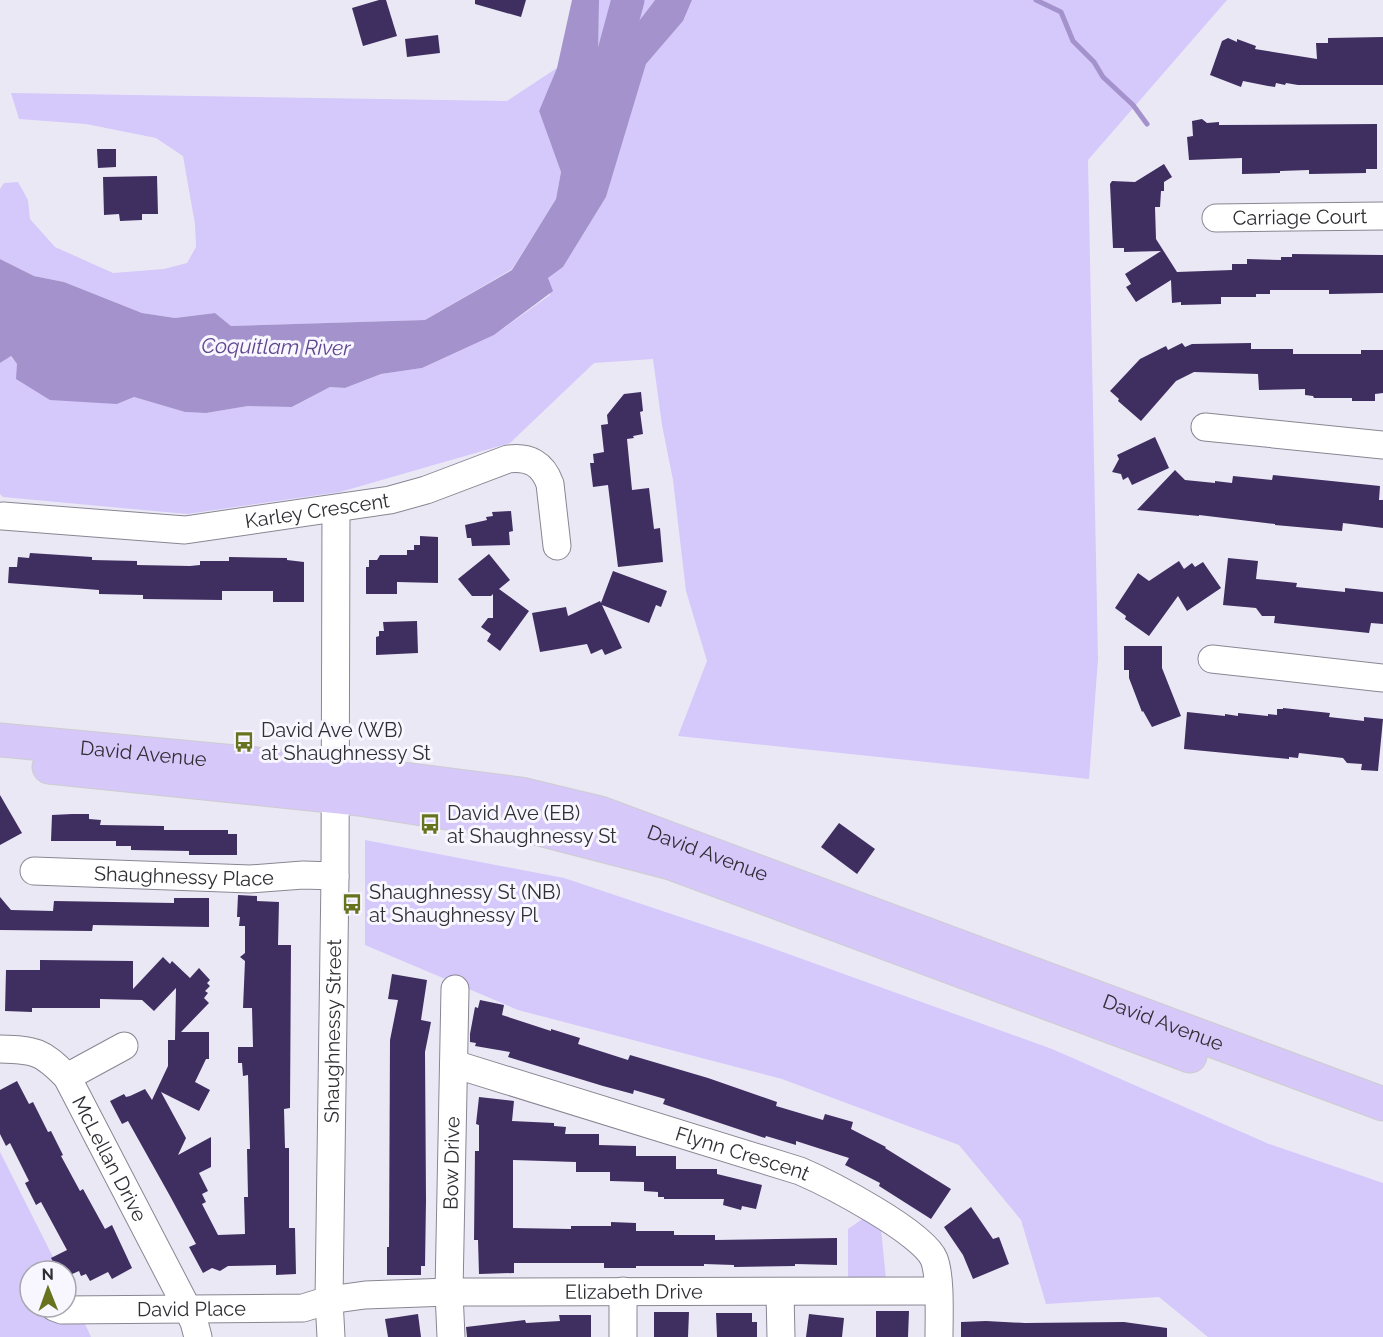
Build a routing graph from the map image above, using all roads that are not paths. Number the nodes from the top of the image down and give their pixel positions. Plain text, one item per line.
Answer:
1 (1383, 216) edge
2 (1216, 218) dead end
3 (1205, 427) dead end
4 (1383, 445) edge
5 (336, 509) junction
6 (3, 516) dead end
7 (557, 546) dead end
8 (1212, 659) dead end
9 (1383, 678) edge
10 (0, 740) edge
11 (0, 762) edge
12 (335, 784) junction
13 (34, 871) dead end
14 (335, 876) junction
15 (455, 989) dead end
16 (124, 1046) dead end
17 (0, 1049) edge
18 (454, 1064) junction
19 (68, 1077) junction
20 (1383, 1104) edge
21 (1383, 1128) edge
22 (623, 1291) junction
23 (938, 1291) junction
24 (449, 1292) junction
25 (780, 1293) junction
26 (329, 1299) junction
27 (187, 1308) junction
28 (78, 1310) edge
29 (198, 1337) edge
30 (331, 1337) edge
31 (451, 1337) edge
32 (623, 1337) edge
33 (781, 1337) edge
34 (939, 1337) edge

1 - 2 street, Carriage Court
3 - 4 street
5 - 6 street, Karley Crescent
5 - 7 street, Karley Crescent
5 - 12 street, Shaughnessy Street
8 - 9 street
10 - 12 main road, David Avenue
11 - 12 main road, David Avenue
12 - 14 street, Shaughnessy Street
12 - 20 main road, David Avenue
12 - 21 main road, David Avenue
13 - 14 street, Shaughnessy Place
14 - 26 street, Shaughnessy Street
15 - 18 street, Bow Drive
16 - 19 street
17 - 19 street, McLellan Drive
18 - 23 street, Flynn Crescent
18 - 24 street, Bow Drive
19 - 27 street, McLellan Drive
22 - 24 street, Elizabeth Drive
22 - 25 street, Elizabeth Drive
22 - 32 street
23 - 25 street, Elizabeth Drive
23 - 34 street, Flynn Crescent
24 - 26 street, Elizabeth Drive
24 - 31 street, Bow Drive
25 - 33 street
26 - 27 street, David Place
26 - 30 street, Shaughnessy Street
27 - 28 street, David Place
27 - 29 street, McLellan Drive

